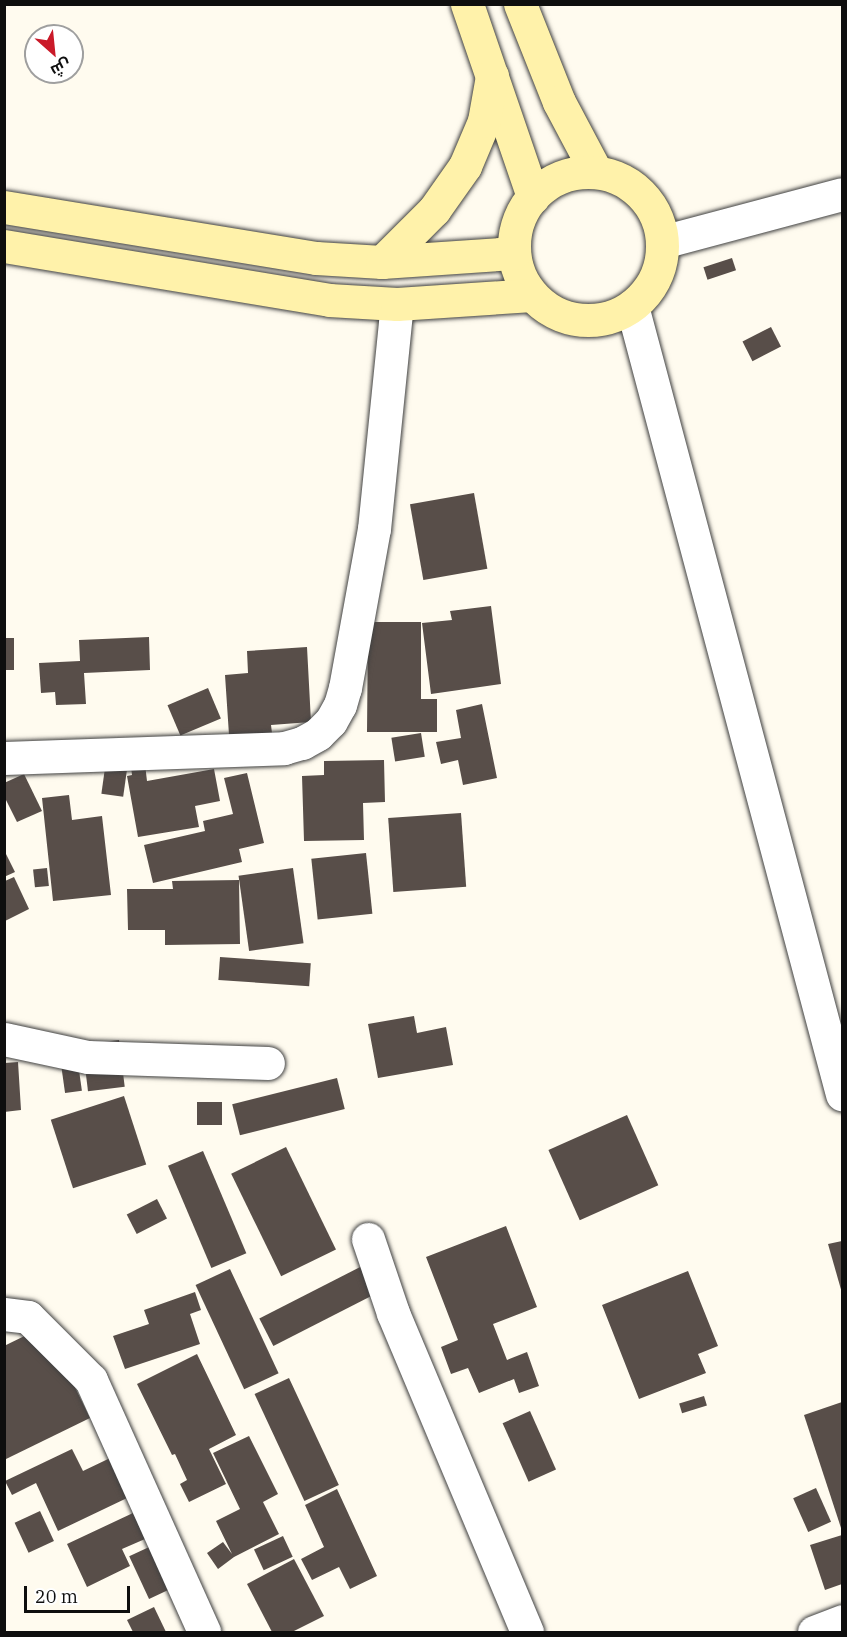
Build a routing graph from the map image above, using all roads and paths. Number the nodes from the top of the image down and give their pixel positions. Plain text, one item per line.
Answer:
1 (467, 4) edge
2 (520, 4) edge
3 (492, 76) junction
4 (596, 172) junction
5 (843, 194) edge
6 (533, 197) junction
7 (4, 207) edge
8 (662, 242) junction
9 (4, 246) edge
10 (514, 253) junction
11 (382, 262) junction
12 (532, 295) junction
13 (397, 304) junction
14 (632, 306) junction
15 (4, 758) edge
16 (4, 1039) edge
17 (268, 1063) dead end
18 (843, 1094) edge
19 (368, 1239) dead end
20 (4, 1314) edge
21 (843, 1622) edge
22 (204, 1632) edge
23 (527, 1632) edge
24 (814, 1632) edge

1 - 3 main road
2 - 4 main road
3 - 6 main road
3 - 11 main road
4 - 6 main road
4 - 8 main road
5 - 8 street
6 - 10 main road
7 - 11 main road
8 - 14 main road
9 - 13 main road
10 - 11 main road
10 - 12 main road
12 - 13 main road
12 - 14 main road
13 - 15 street
14 - 18 street
16 - 17 street
19 - 23 street
20 - 22 street
21 - 24 street

